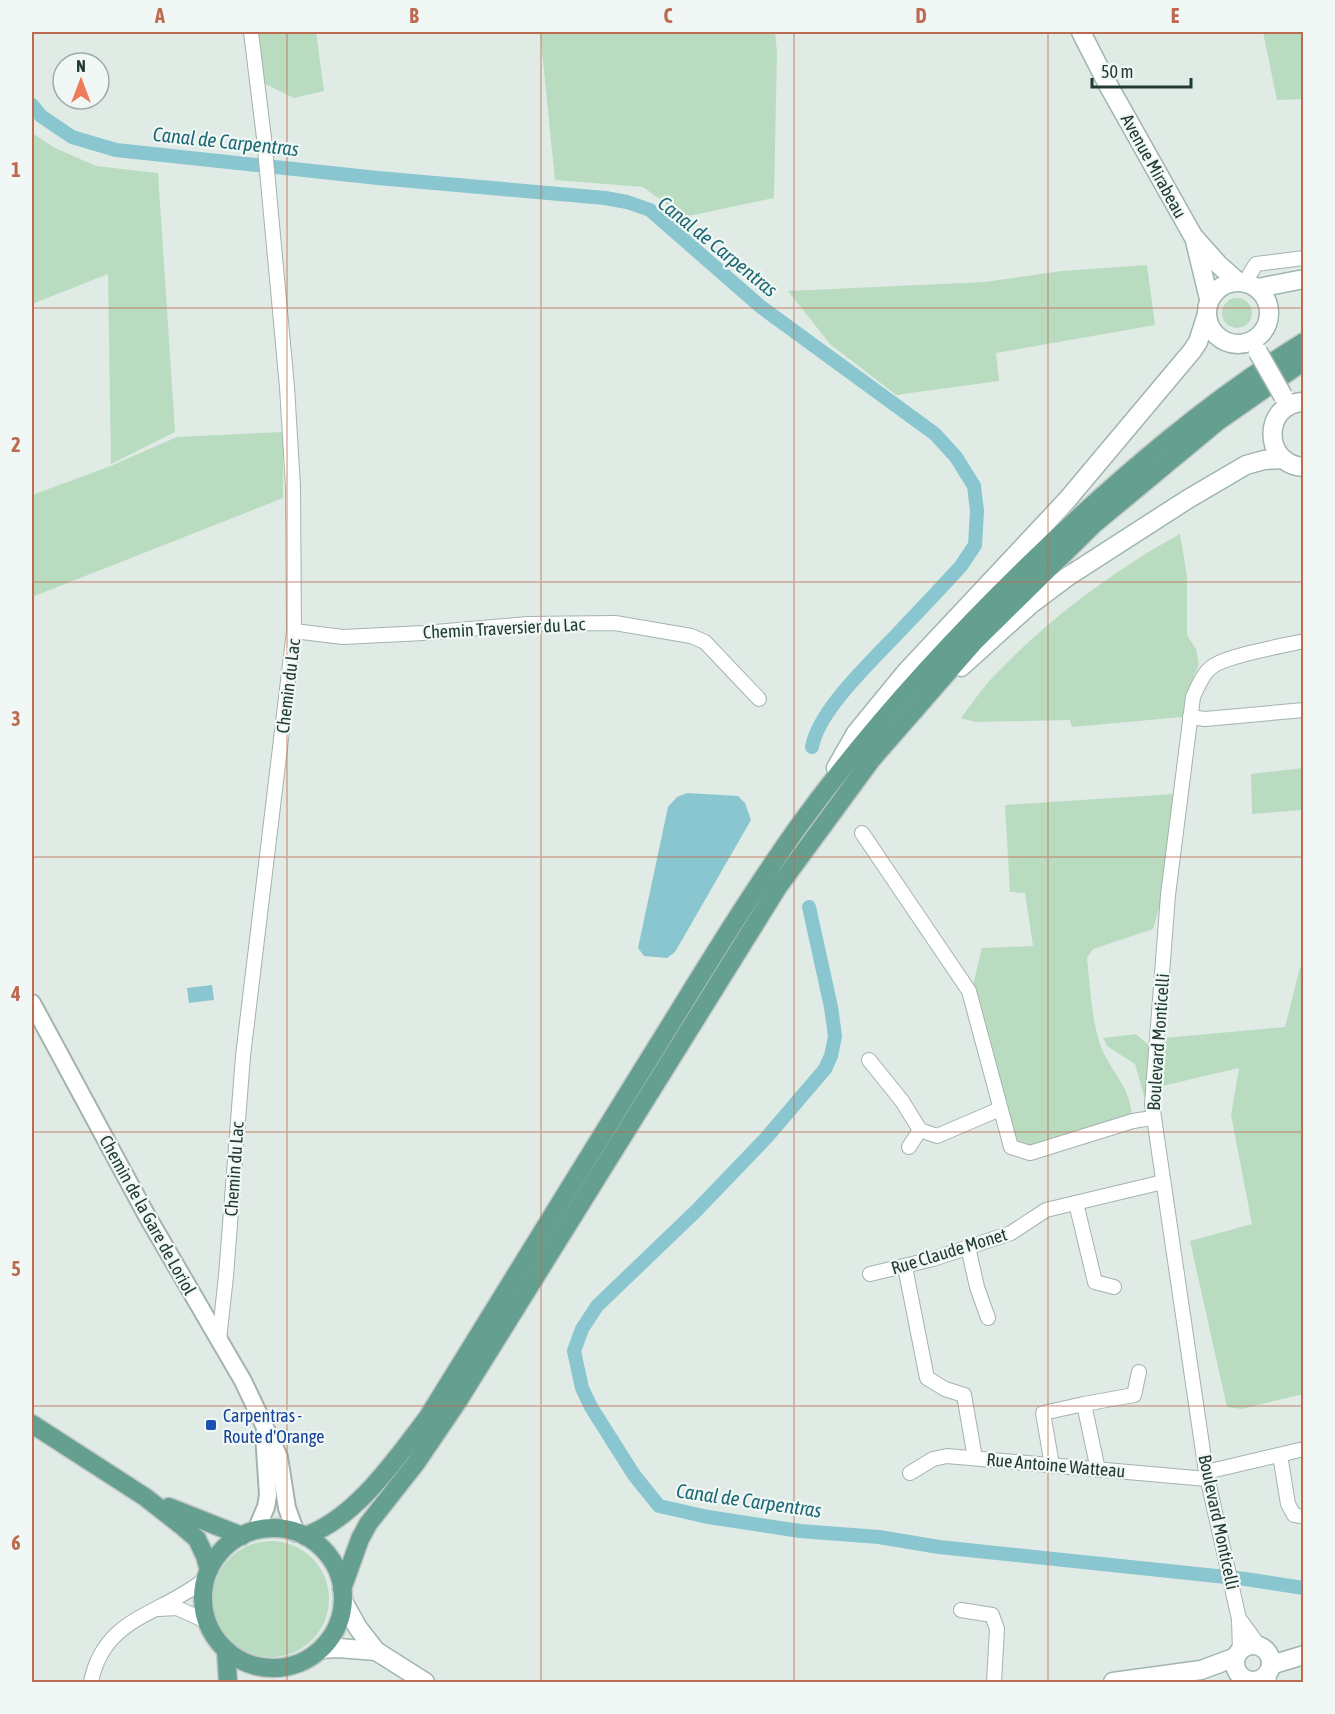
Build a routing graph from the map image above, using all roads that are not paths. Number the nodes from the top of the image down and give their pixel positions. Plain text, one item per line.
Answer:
1 (251, 32) edge
2 (1081, 32) edge
3 (1194, 236) junction
4 (1304, 258) edge
5 (1304, 279) edge
6 (1247, 284) junction
7 (1208, 308) junction
8 (1304, 342) edge
9 (1255, 347) junction
10 (1304, 361) edge
11 (1292, 401) edge
12 (1283, 459) junction
13 (1304, 467) edge
14 (294, 631) junction
15 (1304, 641) edge
16 (759, 699) dead end
17 (915, 708) junction
18 (1304, 710) edge
19 (1190, 717) junction
20 (818, 801) junction
21 (862, 832) dead end
22 (32, 1004) edge
23 (869, 1060) dead end
24 (1000, 1109) junction
25 (1152, 1118) junction
26 (920, 1130) junction
27 (909, 1148) dead end
28 (1162, 1182) junction
29 (1076, 1203) junction
30 (968, 1247) junction
31 (905, 1267) junction
32 (870, 1274) dead end
33 (1114, 1287) dead end
34 (988, 1318) dead end
35 (219, 1340) junction
36 (1139, 1372) dead end
37 (1084, 1404) junction
38 (32, 1424) edge
39 (264, 1427) junction
40 (1304, 1449) edge
41 (1280, 1455) junction
42 (975, 1458) junction
43 (1052, 1465) junction
44 (1098, 1470) junction
45 (910, 1473) dead end
46 (1207, 1476) junction
47 (145, 1497) junction
48 (1304, 1517) edge
49 (249, 1533) junction
50 (301, 1534) junction
51 (207, 1574) junction
52 (344, 1588) junction
53 (157, 1609) junction
54 (962, 1610) dead end
55 (1239, 1619) junction
56 (206, 1621) junction
57 (321, 1649) junction
58 (226, 1650) junction
59 (376, 1651) junction
60 (1300, 1656) edge
61 (1266, 1663) edge
62 (277, 1668) junction
63 (1243, 1669) edge
64 (91, 1683) edge
65 (228, 1683) edge
66 (262, 1683) edge
67 (425, 1683) edge
68 (994, 1683) edge
69 (1113, 1683) edge

1 - 14 street, Chemin du Lac
2 - 3 main road, Avenue Mirabeau
3 - 6 main road
3 - 7 main road
4 - 6 street
5 - 6 main road
6 - 7 main road
6 - 9 main road
7 - 9 main road
7 - 20 main road
8 - 20 main road
9 - 11 main road, bridge
10 - 17 main road
11 - 12 main road
12 - 13 main road
12 - 17 main road
14 - 16 street, Chemin Traversier du Lac
14 - 35 street, Chemin du Lac
15 - 19 street, Boulevard Monticelli
17 - 52 main road
18 - 19 street
19 - 25 street, Boulevard Monticelli
20 - 50 main road
21 - 24 street
22 - 35 street, Chemin de la Gare de Loriol
23 - 26 street
24 - 25 street
24 - 26 street
25 - 28 street, Boulevard Monticelli
26 - 27 street
28 - 29 street, Rue Claude Monet
28 - 46 street, Boulevard Monticelli
29 - 30 street, Rue Claude Monet
29 - 33 street
30 - 31 street, Rue Claude Monet
30 - 34 street
31 - 32 street, Rue Claude Monet
31 - 42 street
35 - 39 street, Chemin de la Gare de Loriol
36 - 37 street
37 - 43 street
37 - 44 street
38 - 47 main road
39 - 49 street, Chemin de la Gare de Loriol
39 - 50 street, Chemin de la Gare de Loriol
40 - 41 street, Rue Antoine Watteau
41 - 46 street, Rue Antoine Watteau
41 - 48 street
42 - 43 street, Rue Antoine Watteau
42 - 45 street, Rue Antoine Watteau
43 - 44 street, Rue Antoine Watteau
44 - 46 street, Rue Antoine Watteau
46 - 55 street, Boulevard Monticelli
47 - 49 main road
47 - 51 main road
49 - 50 main road
49 - 51 main road
50 - 52 main road
51 - 53 street
51 - 56 main road
52 - 57 main road
52 - 59 main road
53 - 56 street
53 - 64 street
54 - 68 street
55 - 61 street, Boulevard Monticelli
55 - 63 street, Boulevard Monticelli
56 - 58 main road
57 - 59 main road
57 - 62 main road
58 - 62 main road
58 - 65 main road
59 - 67 main road
60 - 61 main road
61 - 63 main road
61 - 63 main road
62 - 66 main road
63 - 69 main road

